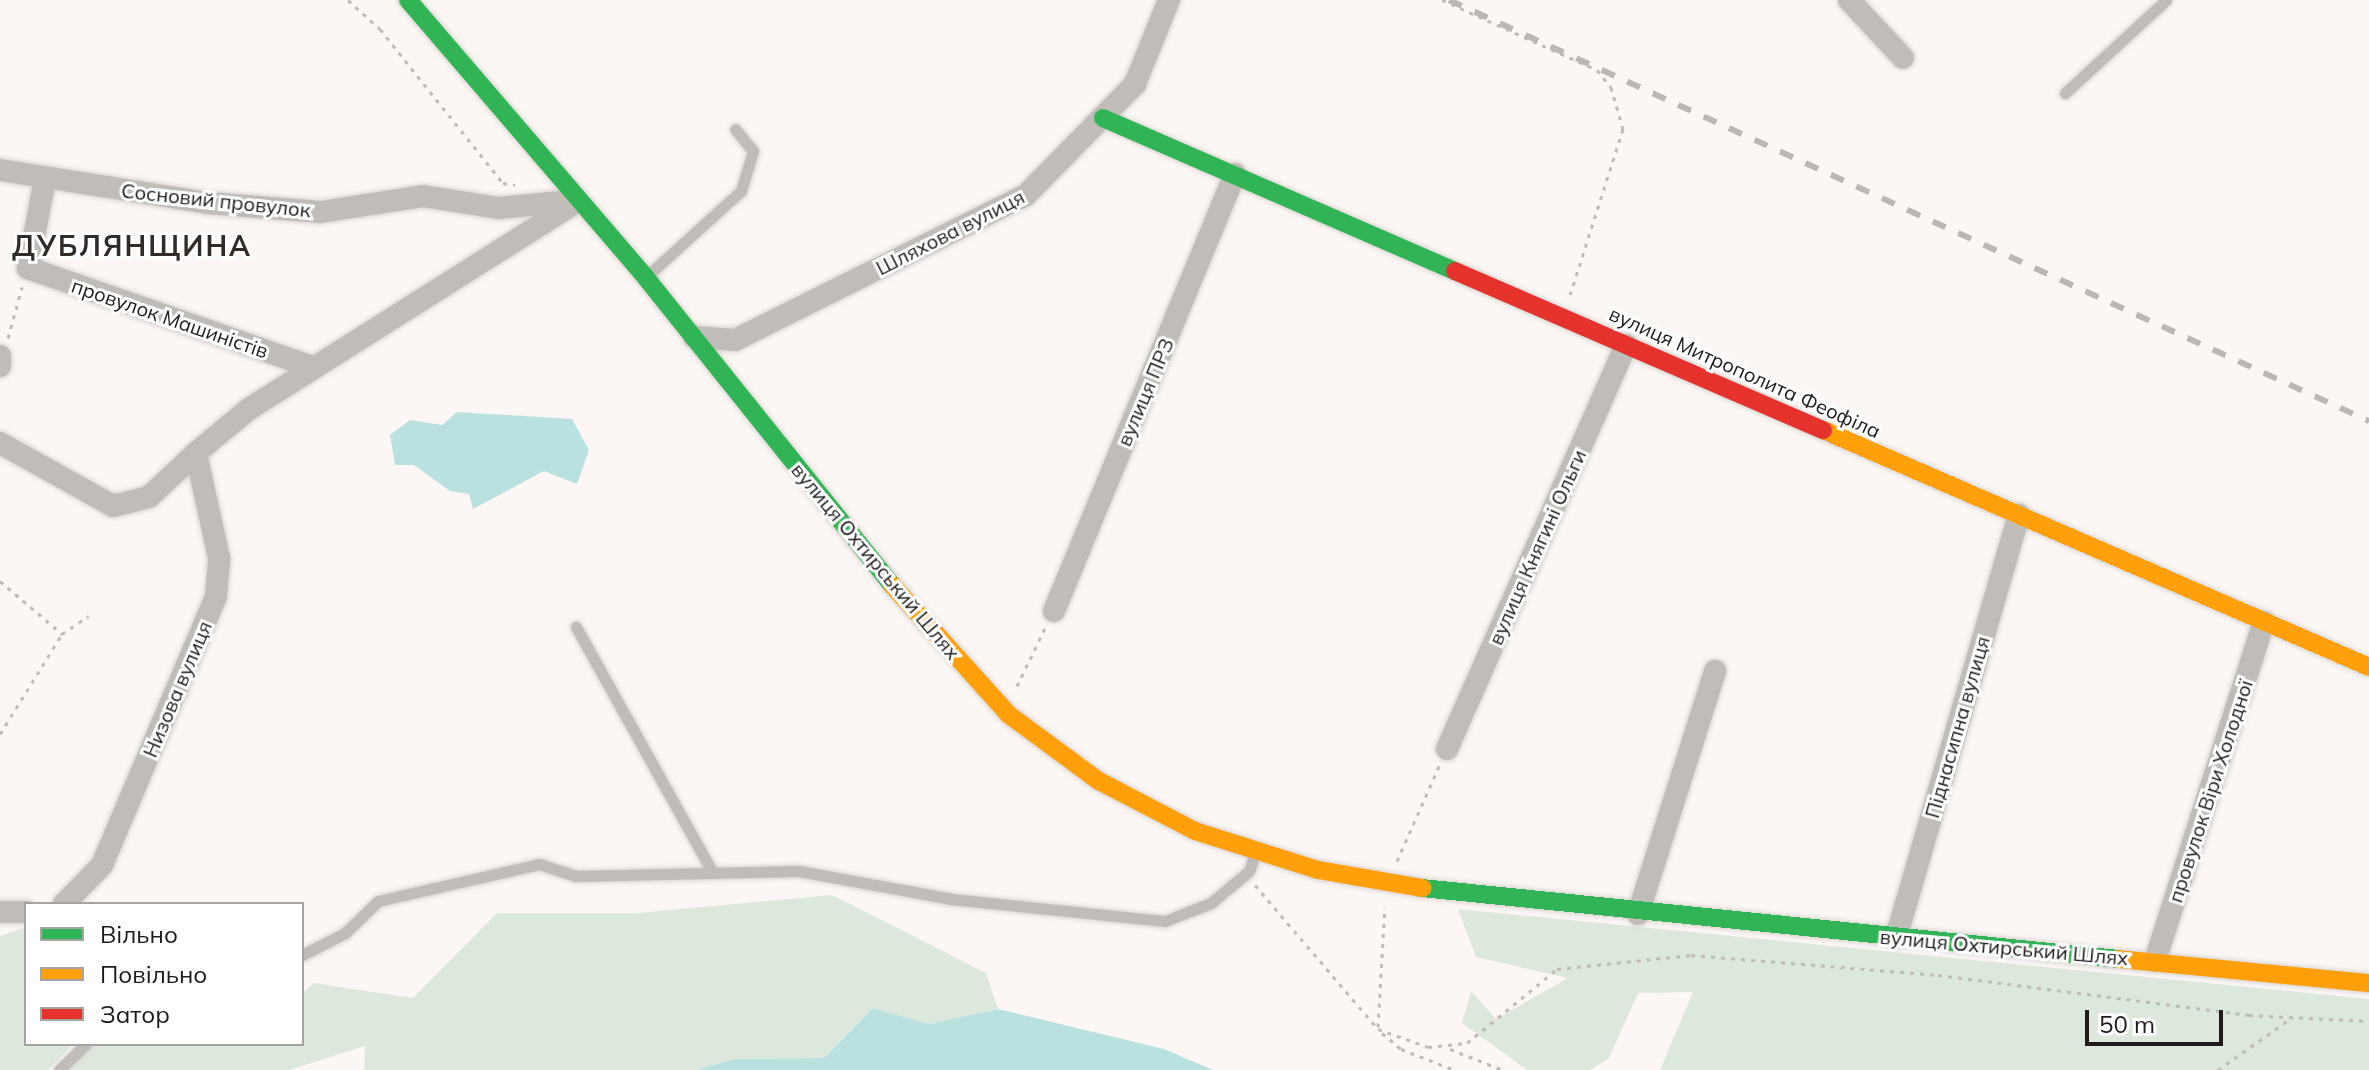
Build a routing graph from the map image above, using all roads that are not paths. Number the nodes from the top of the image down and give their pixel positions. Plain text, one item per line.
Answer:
1 (408, 0) edge
2 (1169, 0) edge
3 (1849, 0) edge
4 (2166, 0) edge
5 (1903, 58) dead end
6 (2065, 93) dead end
7 (1103, 118) junction
8 (735, 129) dead end
9 (0, 170) edge
10 (1235, 174) junction
11 (45, 179) junction
12 (578, 201) junction
13 (646, 278) junction
14 (694, 337) junction
15 (1626, 345) junction
16 (312, 367) junction
17 (0, 443) edge
18 (196, 453) junction
19 (2019, 515) junction
20 (1054, 611) road end
21 (2264, 622) junction
22 (576, 627) dead end
23 (2369, 667) edge
24 (1715, 671) dead end
25 (1447, 749) road end
26 (1256, 851) junction
27 (712, 871) junction
28 (66, 902) edge
29 (0, 912) edge
30 (24, 912) edge
31 (1638, 914) junction
32 (1896, 938) junction
33 (304, 954) edge
34 (2155, 961) junction
35 (2369, 983) edge
36 (84, 1046) edge
37 (59, 1070) edge

1 - 12 main road, вулиця Охтирський Шлях
2 - 7 street, Шляхова вулиця
3 - 5 street
4 - 6 lane
7 - 10 main road, вулиця Митрополита Феофіла
7 - 14 street, Шляхова вулиця
8 - 13 lane
9 - 11 street, Сосновий провулок
10 - 15 main road, вулиця Митрополита Феофіла
10 - 20 street, вулиця ПРЗ
11 - 12 street, Сосновий провулок
11 - 16 street, провулок Машиністів
12 - 13 main road, вулиця Охтирський Шлях
12 - 16 street
13 - 14 main road, вулиця Охтирський Шлях
14 - 26 main road, вулиця Охтирський Шлях
15 - 19 main road, вулиця Митрополита Феофіла
15 - 25 street, вулиця Княгині Ольги
16 - 18 street
17 - 18 street
18 - 28 street, Низова вулиця
19 - 21 main road, вулиця Митрополита Феофіла
19 - 32 street, Піднасипна вулиця
21 - 23 main road, вулиця Митрополита Феофіла
21 - 34 street, провулок Віри Холодної
22 - 27 lane
24 - 31 street
26 - 27 lane
26 - 31 main road, вулиця Охтирський Шлях
27 - 33 lane
29 - 30 street
31 - 32 main road, вулиця Охтирський Шлях
32 - 34 main road, вулиця Охтирський Шлях
34 - 35 main road, вулиця Охтирський Шлях
36 - 37 lane

